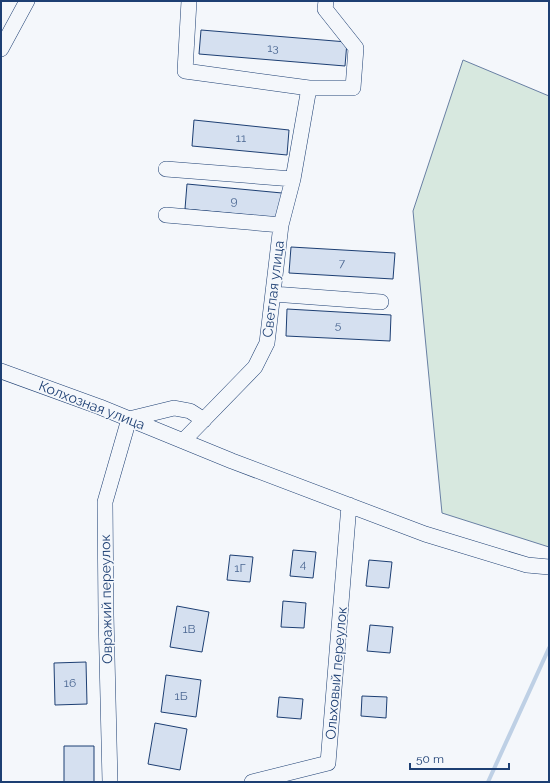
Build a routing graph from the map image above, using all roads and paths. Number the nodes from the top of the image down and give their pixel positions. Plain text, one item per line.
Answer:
1 (27, 1) edge
2 (189, 1) edge
3 (326, 1) edge
4 (1, 49) edge
5 (308, 88) junction
6 (166, 169) dead end
7 (293, 179) junction
8 (166, 215) dead end
9 (281, 225) junction
10 (273, 294) junction
11 (381, 302) dead end
12 (1, 371) edge
13 (129, 419) junction
14 (204, 420) junction
15 (183, 441) junction
16 (349, 505) junction
17 (549, 568) edge
18 (110, 782) edge
19 (252, 782) edge

1 - 4 street
2 - 5 street
3 - 5 street
5 - 7 street, Светлая улица
6 - 7 street
7 - 9 street, Светлая улица
8 - 9 street
9 - 10 street, Светлая улица
10 - 11 street
10 - 14 street, Светлая улица
12 - 13 street, Колхозная улица
13 - 14 street
13 - 15 street, Колхозная улица
13 - 18 street, Овражий переулок
14 - 15 street, Светлая улица
15 - 16 street, Колхозная улица
16 - 17 street, Колхозная улица
16 - 19 street, Ольховый переулок

